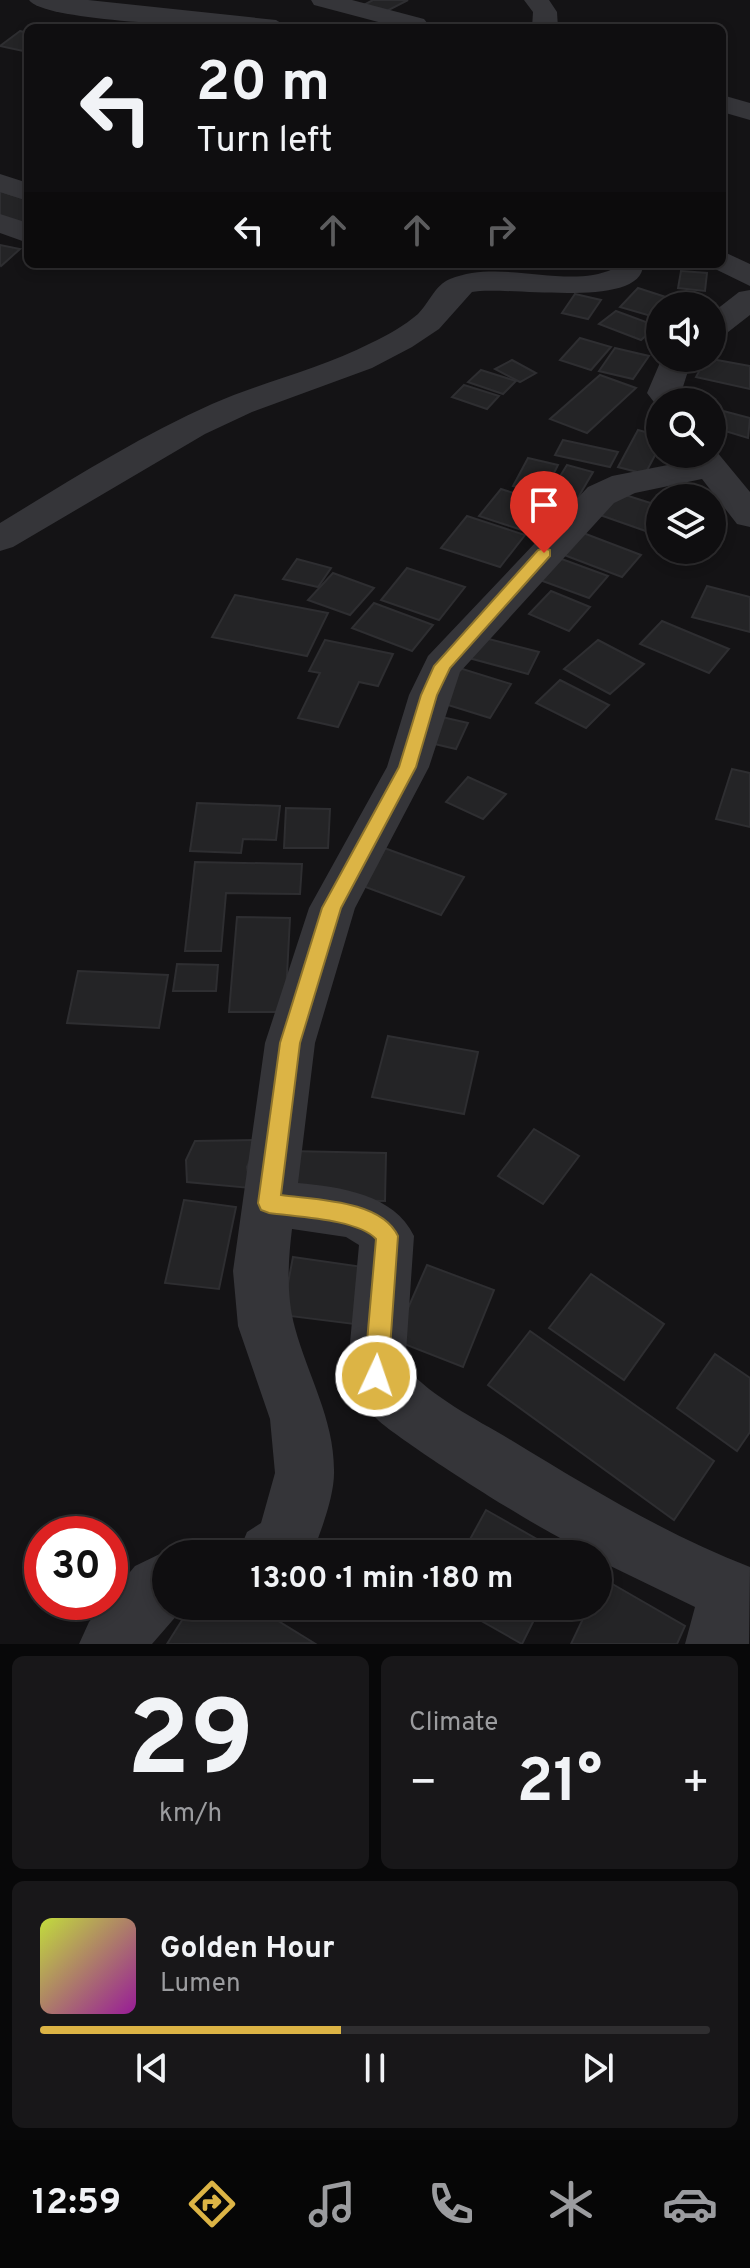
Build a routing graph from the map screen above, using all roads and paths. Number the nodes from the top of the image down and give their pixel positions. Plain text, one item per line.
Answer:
1 (41, 0) edge
2 (157, 0) edge
3 (323, 0) edge
4 (536, 0) edge
5 (135, 14) junction
6 (95, 19) edge
7 (418, 21) edge
8 (236, 24) edge
9 (545, 24) edge
10 (726, 104) edge
11 (750, 112) edge
12 (750, 122) edge
13 (726, 131) edge
14 (0, 183) edge
15 (24, 191) edge
16 (0, 223) edge
17 (24, 232) edge
18 (726, 262) edge
19 (628, 268) edge
20 (750, 277) edge
21 (679, 468) edge
22 (712, 468) edge
23 (750, 516) edge
24 (0, 539) edge
25 (269, 1203) junction
26 (287, 1540) edge
27 (152, 1594) edge
28 (733, 1611) edge
29 (111, 1644) edge

1 - 6 street
2 - 5 street
3 - 7 street
4 - 9 street
5 - 6 street
5 - 8 street
10 - 11 street
12 - 13 street
14 - 15 street
16 - 17 street
18 - 20 street
19 - 24 street
21 - 25 street
22 - 23 street
25 - 26 street
25 - 28 street
27 - 29 street

